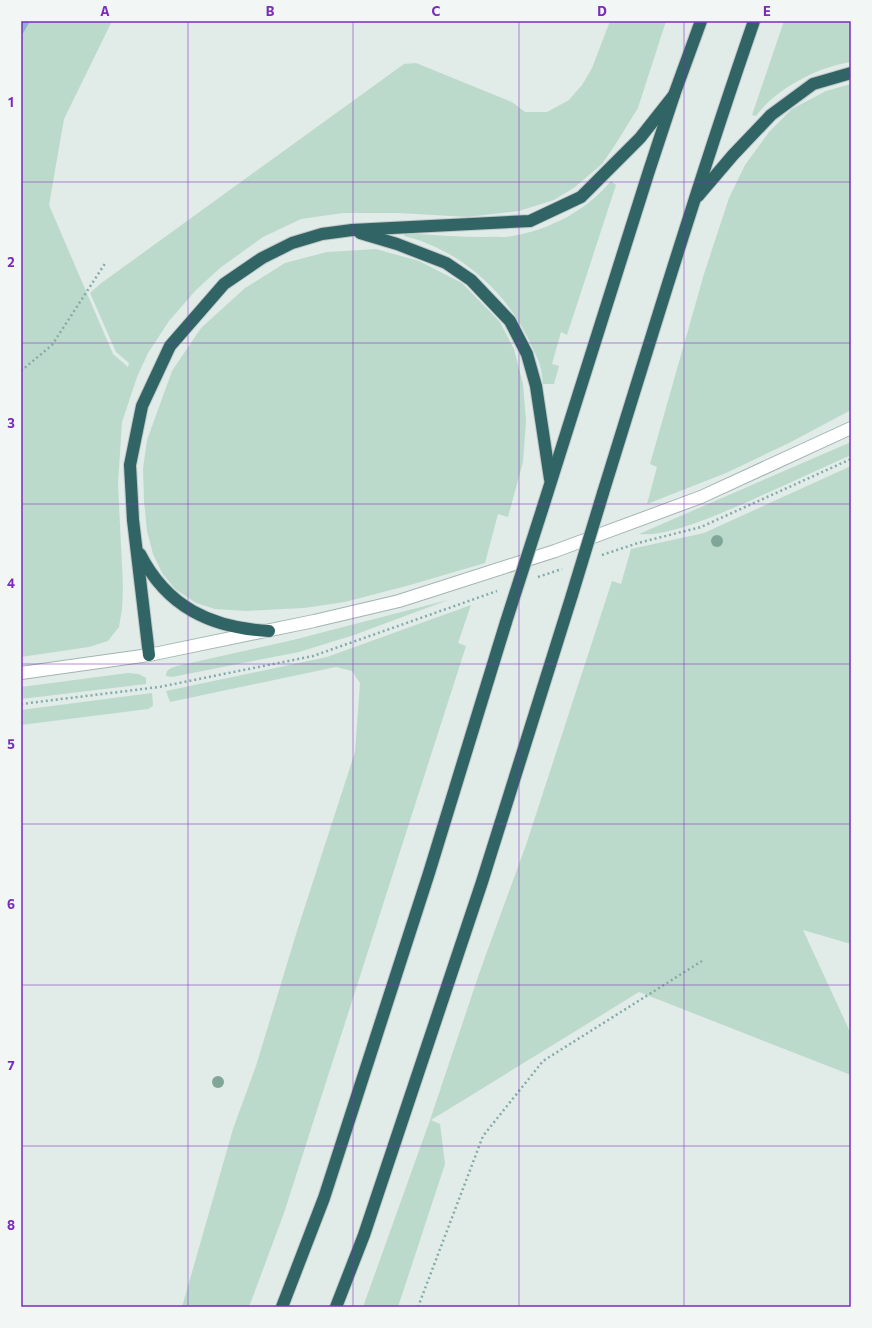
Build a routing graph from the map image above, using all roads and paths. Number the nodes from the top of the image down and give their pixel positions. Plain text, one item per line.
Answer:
1 (701, 21) edge
2 (754, 21) edge
3 (851, 73) edge
4 (674, 95) junction
5 (694, 202) junction
6 (352, 230) junction
7 (106, 262) dead end
8 (21, 370) edge
9 (851, 428) edge
10 (550, 482) junction
11 (136, 546) junction
12 (269, 631) junction
13 (149, 655) junction
14 (21, 673) edge
15 (702, 961) dead end
16 (282, 1307) edge
17 (336, 1307) edge
18 (418, 1307) edge

1 - 4 highway
2 - 5 highway
3 - 5 highway
4 - 6 highway
4 - 10 highway
5 - 17 highway, bridge
6 - 10 highway
6 - 11 highway
7 - 8 path
9 - 12 main road
10 - 16 highway, bridge
11 - 12 highway
11 - 13 highway
12 - 13 main road
13 - 14 main road
15 - 18 path

